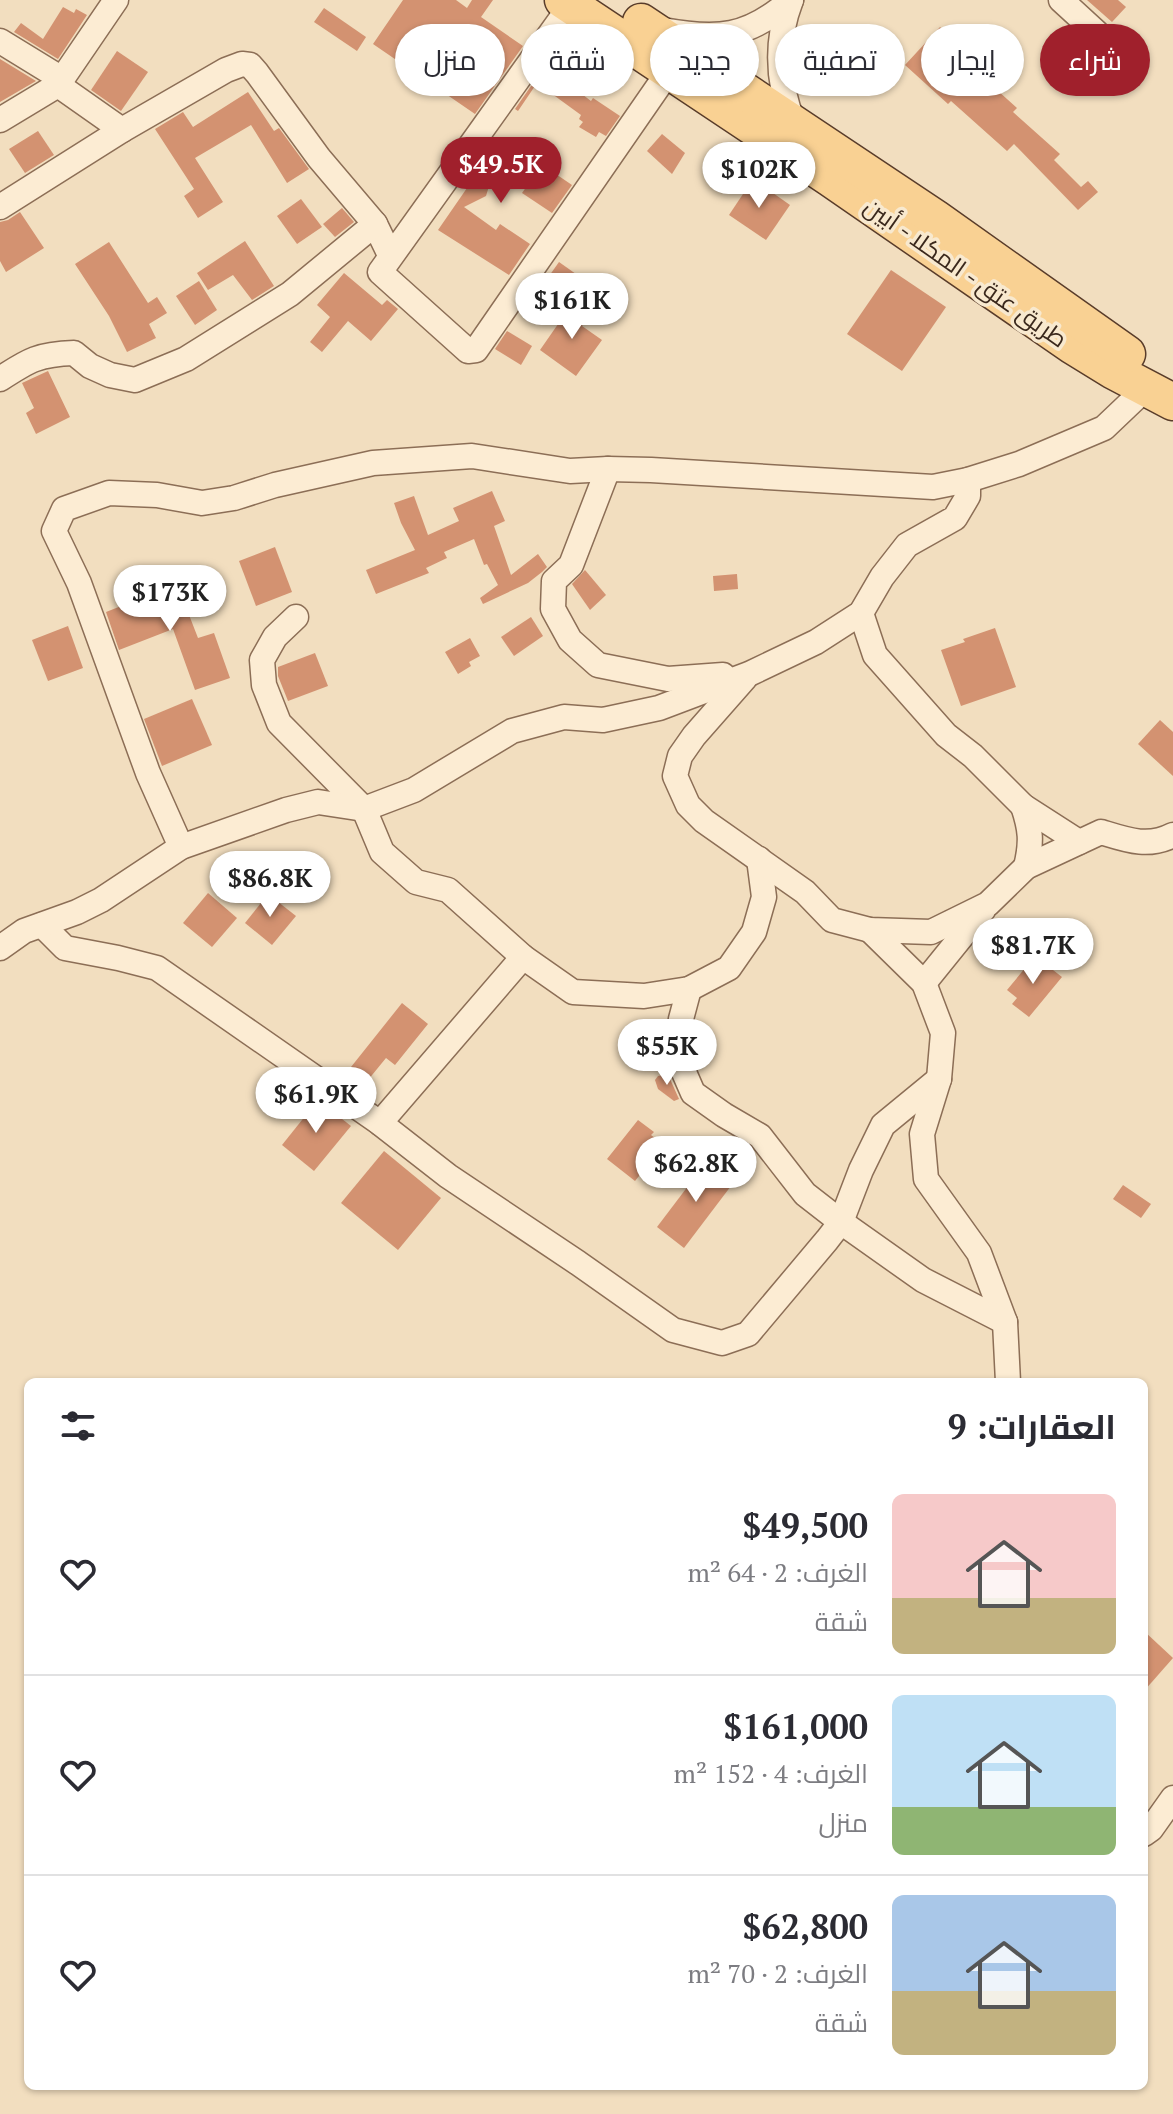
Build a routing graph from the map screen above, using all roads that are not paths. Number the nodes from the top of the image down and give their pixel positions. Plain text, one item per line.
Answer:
1 (116, 0) edge
2 (608, 0) edge
3 (791, 0) edge
4 (1061, 0) edge
5 (567, 2) edge
6 (756, 24) edge
7 (1087, 24) edge
8 (650, 28) edge
9 (0, 41) edge
10 (650, 58) edge
11 (60, 82) junction
12 (652, 96) edge
13 (707, 96) edge
14 (753, 96) edge
15 (0, 120) edge
16 (793, 122) junction
17 (122, 130) junction
18 (0, 207) edge
19 (375, 224) junction
20 (390, 255) junction
21 (0, 379) edge
22 (1164, 393) edge
23 (608, 469) junction
24 (968, 480) junction
25 (861, 613) junction
26 (296, 617) dead end
27 (749, 674) junction
28 (1023, 806) junction
29 (364, 809) junction
30 (1173, 835) edge
31 (1079, 842) junction
32 (181, 847) junction
33 (759, 859) junction
34 (1026, 867) junction
35 (988, 904) junction
36 (42, 925) junction
37 (870, 930) junction
38 (0, 948) edge
39 (523, 957) junction
40 (924, 983) junction
41 (689, 989) junction
42 (939, 1079) junction
43 (380, 1123) junction
44 (841, 1222) junction
45 (1005, 1322) junction
46 (1008, 1378) edge
47 (1173, 1798) edge
48 (1148, 1831) edge

1 - 11 street
2 - 8 main road, طريق عتق - المكلا - أبين
3 - 6 street
3 - 16 street
4 - 7 street
5 - 10 main road, طريق عتق - المكلا - أبين
5 - 20 street
9 - 11 street
11 - 15 street
11 - 17 street
12 - 20 street
13 - 22 main road, طريق عتق - المكلا - أبين
14 - 16 main road, طريق عتق - المكلا - أبين
16 - 22 main road, طريق عتق - المكلا - أبين
17 - 18 street
17 - 19 street
19 - 20 street
19 - 21 street
22 - 24 street
23 - 24 street
23 - 27 street
23 - 32 street
24 - 25 street
25 - 27 street
25 - 28 street
26 - 29 street
27 - 29 street
27 - 33 street
28 - 31 street
28 - 34 street
29 - 32 street
29 - 39 street
30 - 31 street
31 - 34 street
32 - 36 street
33 - 37 street
33 - 41 street
34 - 35 street
35 - 37 street
35 - 40 street
36 - 38 street
36 - 43 street
37 - 40 street
39 - 41 street
39 - 43 street
40 - 42 street
41 - 44 street
42 - 44 street
42 - 45 street
43 - 44 street
44 - 45 street
45 - 46 street
47 - 48 street

